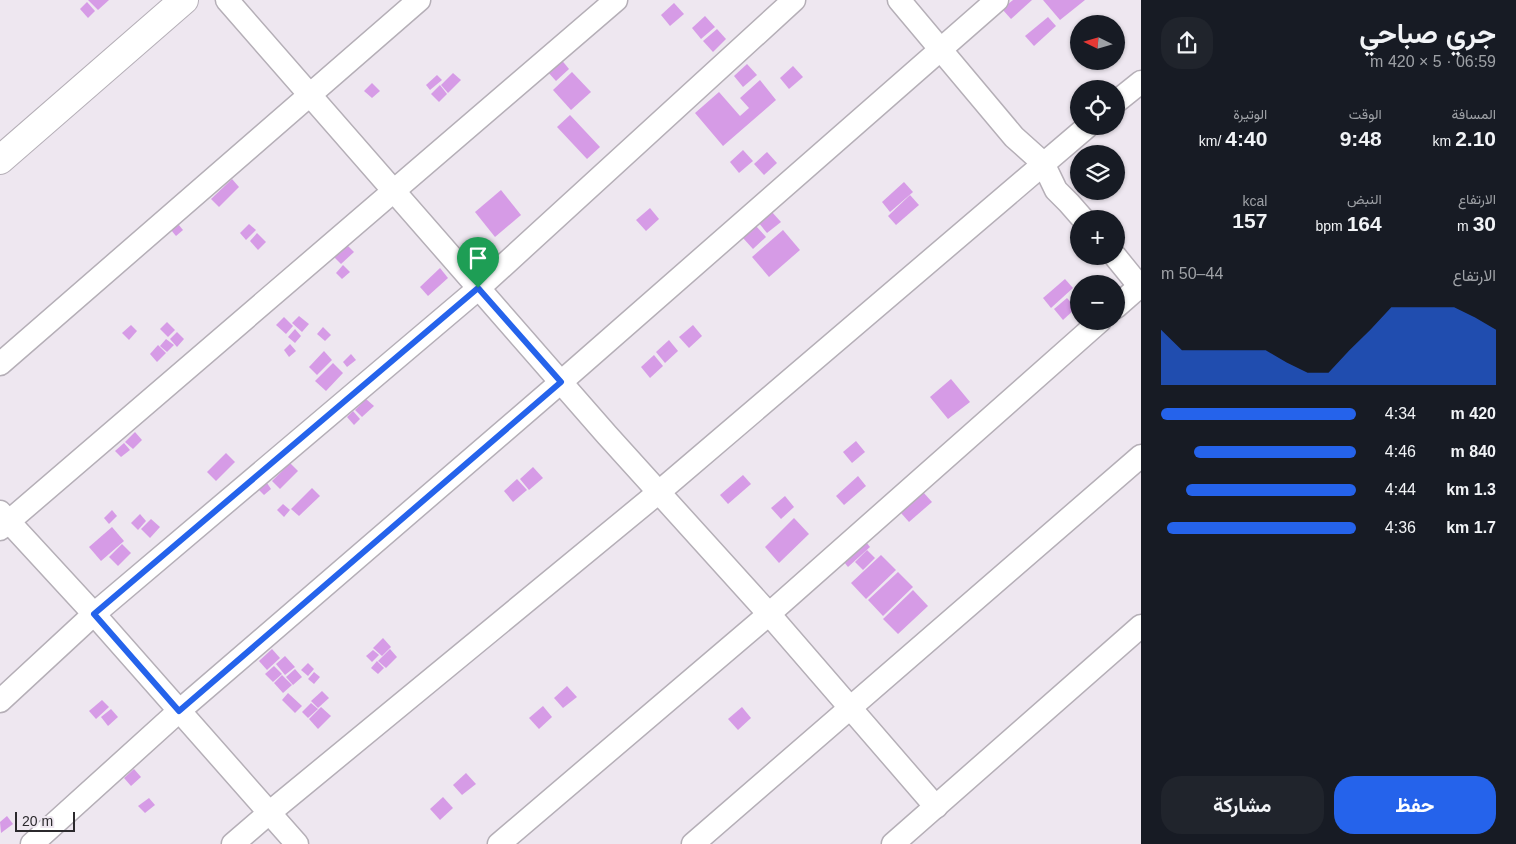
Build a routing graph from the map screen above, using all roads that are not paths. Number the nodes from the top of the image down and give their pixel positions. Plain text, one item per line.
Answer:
1 (184, 0) edge
2 (226, 0) edge
3 (419, 0) edge
4 (616, 0) edge
5 (794, 0) edge
6 (899, 0) edge
7 (997, 0) edge
8 (941, 48) junction
9 (1141, 82) edge
10 (310, 95) junction
11 (1125, 95) edge
12 (1077, 135) edge
13 (0, 160) edge
14 (1043, 163) junction
15 (394, 191) junction
16 (1076, 210) edge
17 (1122, 265) edge
18 (1141, 286) edge
19 (478, 288) junction
20 (1125, 299) edge
21 (1090, 330) edge
22 (0, 364) edge
23 (561, 382) junction
24 (1141, 456) edge
25 (658, 492) junction
26 (3, 521) edge
27 (94, 614) junction
28 (769, 614) junction
29 (1141, 626) edge
30 (0, 701) edge
31 (851, 708) junction
32 (179, 711) junction
33 (936, 807) junction
34 (269, 812) junction
35 (32, 844) edge
36 (233, 844) edge
37 (297, 844) edge
38 (500, 844) edge
39 (694, 844) edge
40 (892, 844) edge

1 - 13 street
2 - 10 street
3 - 10 street
4 - 15 street
5 - 19 street
6 - 8 street
7 - 8 street
8 - 14 street
8 - 23 street
9 - 11 street
10 - 15 street
10 - 22 street
12 - 14 street
14 - 16 street
14 - 25 street
15 - 19 street
15 - 26 street
17 - 18 street
18 - 20 street
19 - 23 street
19 - 27 street
21 - 28 street
23 - 25 street
23 - 32 street
24 - 31 street
25 - 28 street
25 - 34 street
26 - 27 street
27 - 30 street
27 - 32 street
28 - 31 street
28 - 38 street
29 - 33 street
31 - 33 street
31 - 39 street
32 - 34 street
32 - 35 street
33 - 40 street
34 - 36 street
34 - 37 street

